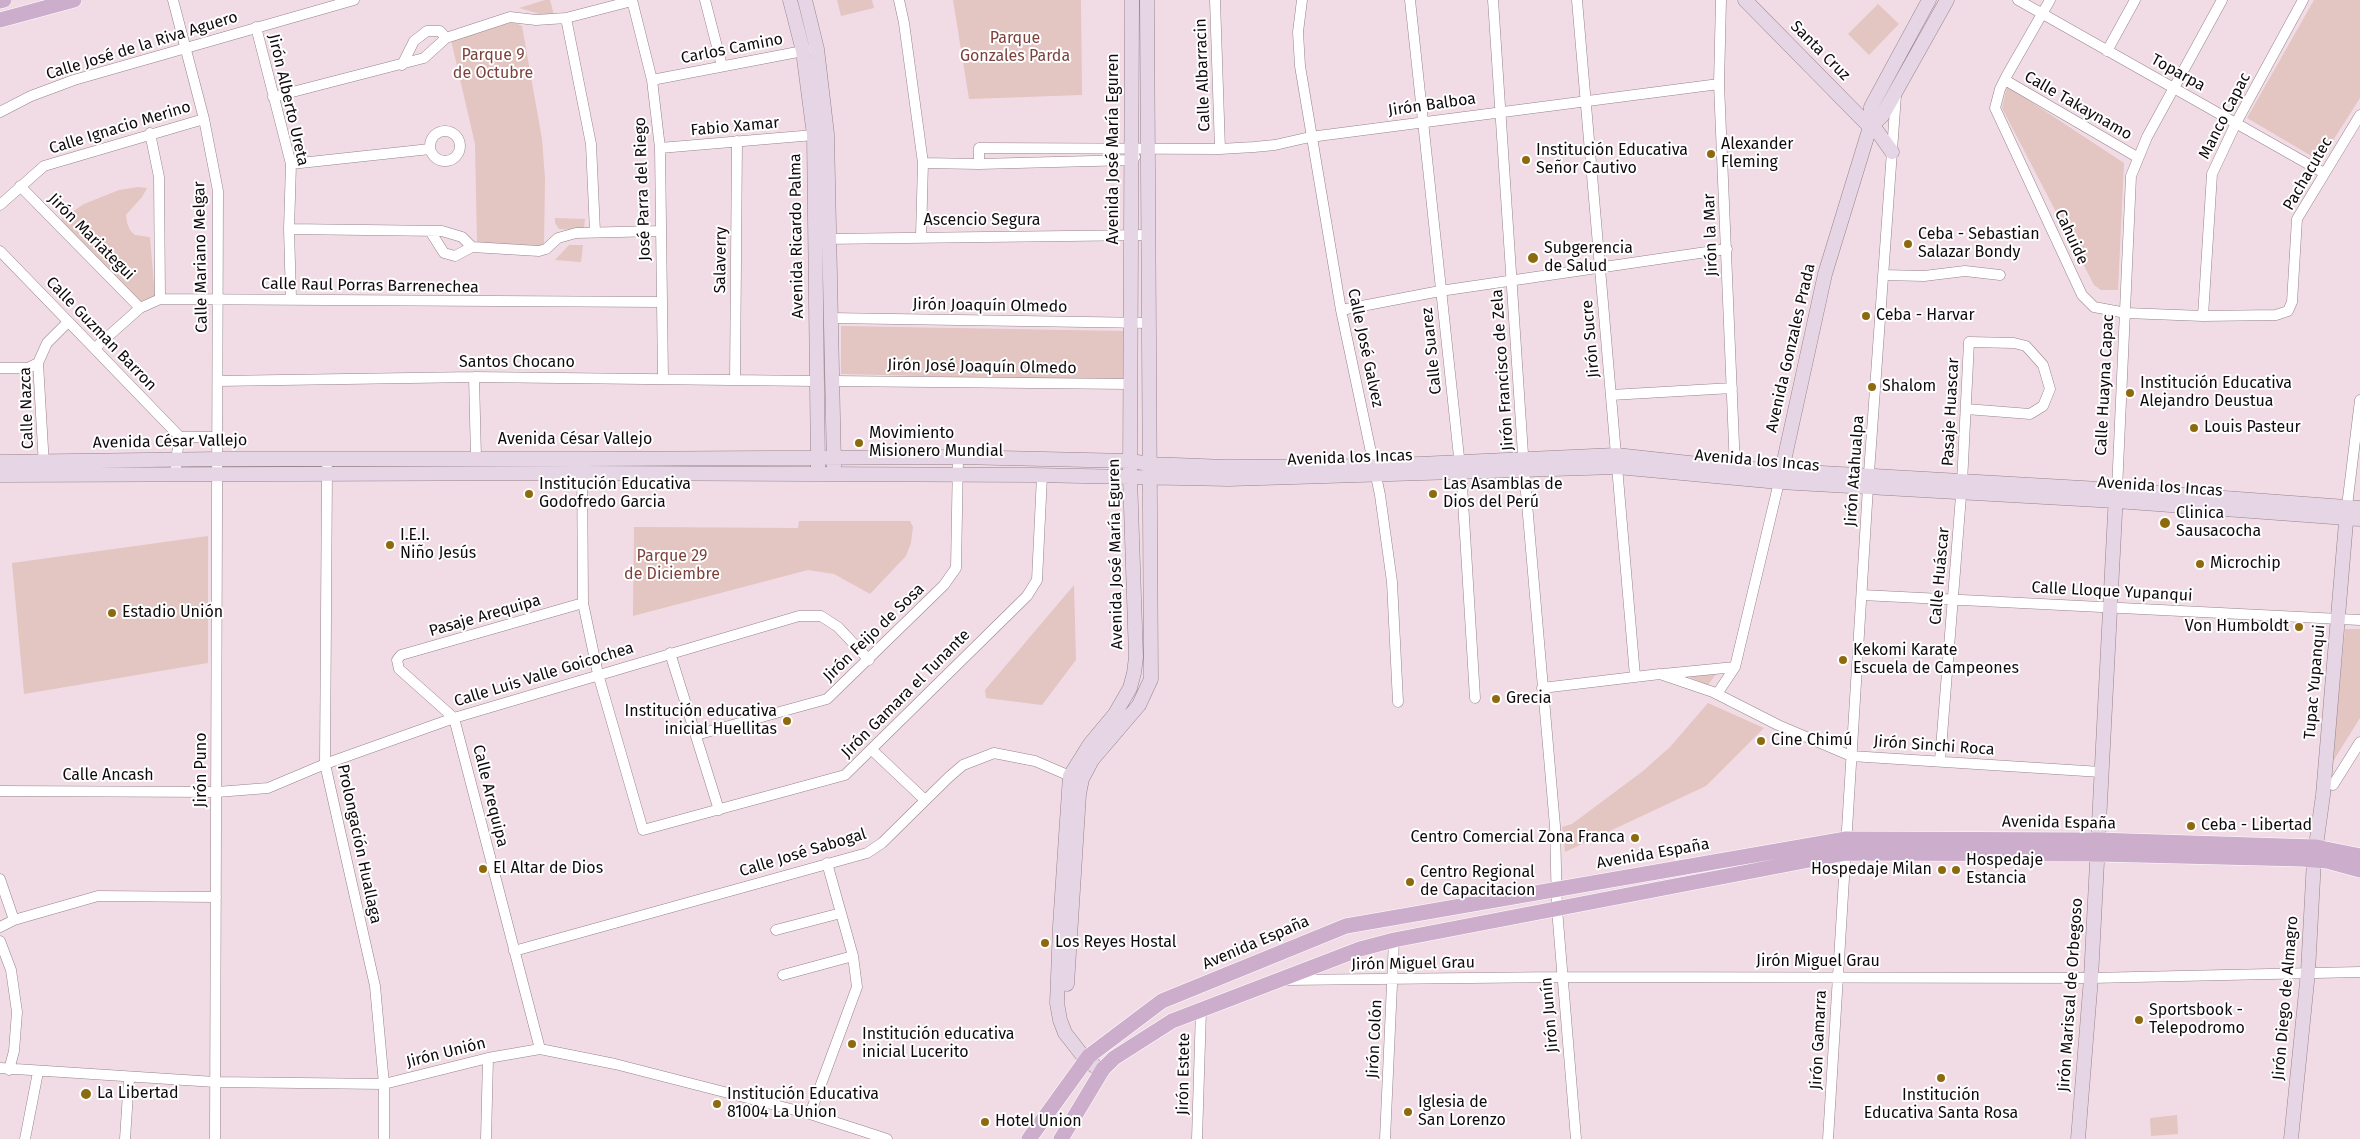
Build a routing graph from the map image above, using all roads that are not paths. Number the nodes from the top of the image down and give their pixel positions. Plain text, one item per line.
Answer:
1 (4, 0) edge
2 (74, 0) edge
3 (172, 0) edge
4 (354, 0) edge
5 (632, 0) edge
6 (705, 0) edge
7 (790, 0) edge
8 (805, 0) edge
9 (899, 0) edge
10 (1132, 0) edge
11 (1147, 0) edge
12 (1215, 0) edge
13 (1302, 0) edge
14 (1410, 0) edge
15 (1493, 0) edge
16 (1577, 0) edge
17 (1721, 0) edge
18 (1745, 0) edge
19 (1929, 0) edge
20 (1947, 0) edge
21 (2018, 0) edge
22 (2050, 0) edge
23 (2135, 0) edge
24 (2222, 0) edge
25 (2303, 0) edge
26 (0, 1) edge
27 (2042, 15) junction
28 (566, 18) junction
29 (0, 20) edge
30 (256, 28) junction
31 (446, 38) junction
32 (185, 47) junction
33 (817, 48) junction
34 (803, 50) junction
35 (2107, 51) junction
36 (402, 65) junction
37 (722, 66) junction
38 (652, 80) junction
39 (2004, 80) junction
40 (1719, 84) junction
41 (2174, 87) junction
42 (1896, 91) junction
43 (274, 97) junction
44 (1586, 100) junction
45 (1501, 111) junction
46 (0, 112) edge
47 (2360, 115) edge
48 (204, 119) junction
49 (1422, 122) junction
50 (2236, 123) junction
51 (1870, 127) junction
52 (150, 134) junction
53 (814, 135) junction
54 (1310, 137) junction
55 (737, 142) junction
56 (660, 148) junction
57 (1149, 148) junction
58 (430, 149) dead end
59 (1220, 149) junction
60 (1892, 152) junction
61 (1131, 154) junction
62 (2137, 157) junction
63 (923, 163) junction
64 (291, 164) junction
65 (979, 164) junction
66 (2324, 173) junction
67 (20, 186) junction
68 (0, 205) edge
69 (289, 229) junction
70 (660, 231) junction
71 (430, 232) junction
72 (595, 232) junction
73 (1132, 235) junction
74 (1149, 235) junction
75 (921, 236) junction
76 (822, 239) junction
77 (472, 247) junction
78 (1727, 248) junction
79 (0, 251) edge
80 (1600, 269) junction
81 (1883, 275) junction
82 (2000, 275) dead end
83 (1512, 279) junction
84 (1440, 291) junction
85 (160, 299) junction
86 (291, 299) junction
87 (218, 300) junction
88 (662, 302) junction
89 (140, 308) junction
90 (1341, 310) junction
91 (2288, 311) joint
92 (2126, 313) junction
93 (2203, 316) junction
94 (830, 318) junction
95 (68, 322) junction
96 (1131, 323) junction
97 (1150, 323) junction
98 (95, 348) junction
99 (38, 362) junction
100 (0, 368) edge
101 (474, 377) junction
102 (663, 379) junction
103 (735, 380) junction
104 (218, 381) junction
105 (816, 381) junction
106 (832, 381) junction
107 (1130, 384) junction
108 (1732, 388) junction
109 (1611, 395) junction
110 (2360, 400) edge
111 (1966, 409) junction
112 (180, 437) junction
113 (218, 437) junction
114 (958, 457) junction
115 (328, 458) junction
116 (476, 458) junction
117 (817, 458) junction
118 (834, 458) junction
119 (176, 459) junction
120 (218, 459) junction
121 (1130, 461) junction
122 (1617, 461) junction
123 (0, 462) edge
124 (1524, 464) junction
125 (582, 466) junction
126 (2360, 466) edge
127 (1460, 467) junction
128 (44, 468) junction
129 (1735, 468) junction
130 (1150, 471) junction
131 (1376, 471) junction
132 (218, 473) junction
133 (176, 474) junction
134 (327, 474) junction
135 (818, 474) junction
136 (834, 474) junction
137 (0, 475) edge
138 (957, 475) junction
139 (1042, 476) junction
140 (1130, 476) junction
141 (1780, 476) junction
142 (2352, 479) junction
143 (1869, 482) junction
144 (1962, 488) junction
145 (2116, 496) junction
146 (2353, 513) edge
147 (1862, 595) junction
148 (1953, 599) junction
149 (583, 603) junction
150 (2110, 607) junction
151 (2339, 619) junction
152 (2360, 620) edge
153 (670, 653) junction
154 (869, 660) junction
155 (1735, 668) junction
156 (598, 674) junction
157 (1660, 674) junction
158 (1635, 676) junction
159 (1542, 688) junction
160 (1717, 694) junction
161 (1475, 698) dead end
162 (1398, 702) dead end
163 (454, 718) junction
164 (696, 735) junction
165 (2360, 742) edge
166 (872, 750) junction
167 (1851, 756) junction
168 (2356, 757) edge
169 (1940, 761) junction
170 (325, 764) junction
171 (2101, 772) junction
172 (1070, 776) junction
173 (2333, 786) dead end
174 (0, 791) edge
175 (217, 792) junction
176 (925, 800) junction
177 (719, 810) junction
178 (1846, 846) junction
179 (2097, 847) junction
180 (2315, 853) junction
181 (2360, 856) edge
182 (827, 863) junction
183 (2360, 870) edge
184 (0, 879) edge
185 (1558, 888) junction
186 (216, 897) junction
187 (1557, 909) junction
188 (841, 913) junction
189 (14, 920) junction
190 (0, 927) edge
191 (776, 930) dead end
192 (1394, 940) junction
193 (0, 941) edge
194 (514, 951) junction
195 (853, 956) junction
196 (2308, 972) junction
197 (2360, 972) edge
198 (783, 976) dead end
199 (1562, 977) junction
200 (1838, 977) junction
201 (2091, 978) junction
202 (1392, 979) junction
203 (1276, 980) junction
204 (1162, 1001) junction
205 (1200, 1010) junction
206 (1172, 1022) junction
207 (540, 1049) junction
208 (1089, 1056) junction
209 (488, 1058) junction
210 (1104, 1068) junction
211 (5, 1069) edge
212 (38, 1072) junction
213 (129, 1078) junction
214 (215, 1082) junction
215 (384, 1084) junction
216 (810, 1114) junction
217 (24, 1139) edge
218 (125, 1139) edge
219 (215, 1139) edge
220 (384, 1139) edge
221 (486, 1139) edge
222 (887, 1139) edge
223 (1029, 1139) edge
224 (1061, 1139) edge
225 (1197, 1139) edge
226 (1385, 1139) edge
227 (1576, 1139) edge
228 (1828, 1139) edge
229 (2078, 1139) edge
230 (2292, 1139) edge

1 - 26 main road
2 - 29 main road
3 - 32 street, Calle Mariano Melgar
4 - 30 street, Calle José de la Riva Aguero
5 - 28 street
5 - 38 street, José Parra del Riego
6 - 37 street
7 - 34 main road, Avenida Ricardo Palma
8 - 33 main road, Avenida Ricardo Palma
9 - 63 street
10 - 61 main road, Avenida José María Eguren
11 - 57 main road, Avenida José María Eguren
12 - 59 street, Calle Albarracin
13 - 54 street, Calle José Galvez
14 - 49 street, Calle Suarez
15 - 45 street, Jirón Francisco de Zela
16 - 44 street, Jirón Sucre
17 - 40 street, Jirón la Mar
18 - 51 main road, Santa Cruz
19 - 51 main road, Avenida Gonzales Prada
20 - 42 main road, Avenida Gonzales Prada
21 - 27 street, Toparpa
22 - 27 street, Cahuide
23 - 35 street
24 - 41 street, Calle Huayna Capac
25 - 50 street, Manco Capac
27 - 35 street, Toparpa
27 - 39 street, Cahuide
28 - 31 street
28 - 72 street
30 - 32 street, Calle José de la Riva Aguero
30 - 43 street, Jirón Alberto Ureta
31 - 36 street
31 - 36 street
32 - 46 street, Calle José de la Riva Aguero
32 - 48 street, Calle Mariano Melgar
33 - 34 street, Carlos Camino
33 - 76 main road, Avenida Ricardo Palma
34 - 37 street, Carlos Camino
34 - 53 main road, Avenida Ricardo Palma
35 - 41 street, Toparpa
36 - 43 street
37 - 38 street, Carlos Camino
38 - 56 street, José Parra del Riego
39 - 62 street, Calle Takaynamo
39 - 92 street, Cahuide
40 - 44 street, Jirón Balboa
40 - 78 street, Jirón la Mar
41 - 50 street, Toparpa
41 - 62 street, Calle Huayna Capac
42 - 51 main road, Avenida Gonzales Prada
42 - 60 street, Jirón Atahualpa
43 - 64 street, Jirón Alberto Ureta
44 - 45 street, Jirón Balboa
44 - 80 street, Jirón Sucre
45 - 49 street, Jirón Balboa
45 - 83 street, Jirón Francisco de Zela
47 - 66 street, Pachacutec
48 - 52 street, Calle Ignacio Merino
48 - 87 street, Calle Mariano Melgar
49 - 54 street, Jirón Balboa
49 - 84 street, Calle Suarez
50 - 66 street, Toparpa
50 - 93 street, Manco Capac
51 - 60 main road, Santa Cruz
51 - 141 main road, Avenida Gonzales Prada
52 - 67 street, Calle Ignacio Merino
52 - 85 street
53 - 55 street, Fabio Xamar
53 - 76 main road, Avenida Ricardo Palma
54 - 59 street, Jirón Balboa
54 - 90 street, Calle José Galvez
55 - 56 street, Fabio Xamar
55 - 103 street, Salaverry
56 - 70 street, José Parra del Riego
57 - 59 street, Jirón Balboa
57 - 61 street, Jirón Balboa
57 - 74 main road, Avenida José María Eguren
58 - 64 street
60 - 81 street, Jirón Atahualpa
61 - 65 street
61 - 65 street
61 - 73 main road, Avenida José María Eguren
62 - 92 street, Calle Huayna Capac
63 - 65 street
63 - 75 street
64 - 69 street, Jirón Alberto Ureta
66 - 91 street, Pachacutec
67 - 68 street, Calle Ignacio Merino
67 - 89 street, Jirón Mariategui
69 - 71 street
69 - 86 street, Jirón Alberto Ureta
70 - 72 street
70 - 88 street, José Parra del Riego
71 - 77 street
71 - 77 street
72 - 77 street
73 - 74 street, Ascencio Segura
73 - 75 street, Ascencio Segura
73 - 96 main road, Avenida José María Eguren
74 - 97 main road, Avenida José María Eguren
75 - 76 street, Ascencio Segura
76 - 94 main road, Avenida Ricardo Palma
76 - 105 main road, Avenida Ricardo Palma
78 - 80 street
78 - 108 street, Jirón la Mar
79 - 95 street, Calle Guzman Barron
80 - 83 street
80 - 109 street, Jirón Sucre
81 - 82 street
81 - 143 street, Jirón Atahualpa
83 - 84 street
83 - 124 street, Jirón Francisco de Zela
84 - 90 street
84 - 127 street, Calle Suarez
85 - 87 street, Calle Raul Porras Barrenechea
85 - 89 street, Calle Raul Porras Barrenechea
86 - 87 street, Calle Raul Porras Barrenechea
86 - 88 street, Calle Raul Porras Barrenechea
87 - 104 street, Calle Mariano Melgar
88 - 102 street, José Parra del Riego
89 - 98 street, Calle Raul Porras Barrenechea
90 - 131 street, Calle José Galvez
91 - 93 street, Cahuide
92 - 93 street, Cahuide
92 - 145 street, Calle Huayna Capac
94 - 96 street, Jirón Joaquín Olmedo
94 - 106 main road, Avenida Ricardo Palma
95 - 98 street, Calle Guzman Barron
95 - 99 street, Calle Nazca
96 - 97 street, Jirón Joaquín Olmedo
96 - 107 main road, Avenida José María Eguren
97 - 130 main road, Avenida José María Eguren
98 - 112 street, Calle Guzman Barron
99 - 100 street
99 - 128 street, Calle Nazca
101 - 102 street, Santos Chocano
101 - 104 street, Santos Chocano
101 - 116 street
102 - 103 street, Santos Chocano
103 - 105 street, Santos Chocano
104 - 113 street, Calle Mariano Melgar
105 - 117 main road, Avenida Ricardo Palma
106 - 107 street, Jirón José Joaquín Olmedo
106 - 118 main road, Avenida Ricardo Palma
107 - 121 main road, Avenida José María Eguren
108 - 109 street
108 - 129 street, Jirón la Mar
109 - 122 street, Jirón Sucre
110 - 142 street
111 - 111 street, Pasaje Huascar
111 - 144 street, Pasaje Huascar
112 - 113 street
112 - 119 street
113 - 120 street, Calle Mariano Melgar
114 - 118 main road, Avenida César Vallejo
114 - 121 main road, Avenida César Vallejo
114 - 138 street, Jirón Feijo de Sosa
115 - 116 main road, Avenida César Vallejo
115 - 120 main road, Avenida César Vallejo
115 - 134 street, Prolongación Huallaga
116 - 125 main road, Avenida César Vallejo
117 - 118 main road, Avenida César Vallejo
117 - 125 main road, Avenida César Vallejo
117 - 135 main road, Avenida Ricardo Palma
118 - 136 main road, Avenida Ricardo Palma
119 - 120 main road, Avenida César Vallejo
119 - 128 main road, Avenida César Vallejo
119 - 133 street
120 - 132 street, Jirón Puno
121 - 130 main road, Avenida César Vallejo
121 - 140 main road, Avenida José María Eguren
122 - 124 main road, Avenida los Incas
122 - 129 main road, Avenida los Incas
122 - 141 main road, Avenida los Incas
122 - 158 street, Jirón Sucre
123 - 128 main road, Avenida César Vallejo
124 - 127 main road, Avenida los Incas
124 - 159 street, Jirón Francisco de Zela
125 - 134 main road, Avenida César Vallejo
125 - 135 main road, Avenida César Vallejo
125 - 149 street
126 - 142 street
127 - 131 main road, Avenida los Incas
127 - 161 street, Calle Suarez
128 - 133 main road, Avenida César Vallejo
128 - 137 main road, Avenida César Vallejo
129 - 141 main road, Avenida los Incas
130 - 131 main road, Avenida los Incas
130 - 140 main road, Avenida César Vallejo
130 - 208 main road, Avenida José María Eguren
131 - 162 street, Calle José Galvez
132 - 133 main road, Avenida César Vallejo
132 - 134 main road, Avenida César Vallejo
132 - 175 street, Jirón Puno
134 - 170 street, Prolongación Huallaga
135 - 136 main road, Avenida César Vallejo
136 - 138 main road, Avenida César Vallejo
138 - 139 main road, Avenida César Vallejo
138 - 154 street, Jirón Feijo de Sosa
139 - 140 main road, Avenida César Vallejo
139 - 166 street, Jirón Gamara el Tunante
140 - 172 main road, Avenida José María Eguren
141 - 143 main road, Avenida los Incas
141 - 155 street, Avenida Gonzales Prada
142 - 146 street
143 - 144 main road, Avenida los Incas
143 - 147 street, Jirón Atahualpa
144 - 145 main road, Avenida los Incas
144 - 148 street, Calle Huáscar
145 - 146 main road, Avenida los Incas
145 - 150 main road, Calle Huayna Capac
146 - 151 main road, Tupac Yupanqui
147 - 148 street, Calle Lloque Yupanqui
147 - 167 street, Jirón Atahualpa
148 - 150 street, Calle Lloque Yupanqui
148 - 169 street, Calle Huáscar
149 - 156 street
149 - 163 street, Pasaje Arequipa
150 - 151 street, Calle Lloque Yupanqui
150 - 171 main road, Calle Huayna Capac
151 - 152 street, Calle Lloque Yupanqui
151 - 180 main road, Tupac Yupanqui
153 - 154 street, Calle Luis Valle Goicochea
153 - 156 street, Calle Luis Valle Goicochea
153 - 164 street
154 - 164 street, Jirón Feijo de Sosa
155 - 157 street
155 - 160 street, Avenida Gonzales Prada
156 - 163 street, Calle Luis Valle Goicochea
156 - 177 street, Jirón Gamara el Tunante
157 - 158 street, Jirón Sinchi Roca
157 - 160 street, Jirón Sinchi Roca
158 - 159 street, Jirón Sinchi Roca
159 - 185 street, Jirón Francisco de Zela
160 - 167 street, Jirón Sinchi Roca
163 - 170 street, Calle Luis Valle Goicochea
163 - 194 street, Calle Arequipa
164 - 177 street
165 - 168 street
166 - 176 street
166 - 177 street, Jirón Gamara el Tunante
167 - 169 street, Jirón Sinchi Roca
167 - 178 street, Jirón Atahualpa
168 - 173 street
169 - 171 street, Jirón Sinchi Roca
170 - 175 street, Calle Luis Valle Goicochea
170 - 215 street, Prolongación Huallaga
171 - 179 main road, Calle Huayna Capac
172 - 176 street, Calle José Sabogal
172 - 208 main road, Avenida José María Eguren
174 - 175 street, Calle Ancash
175 - 186 street, Jirón Puno
176 - 182 street, Calle José Sabogal
178 - 179 main road, Avenida España
178 - 185 main road, Avenida España
178 - 187 main road, Avenida España
178 - 200 street, Jirón Gamarra
179 - 180 main road, Avenida España
179 - 201 main road, Jirón Mariscal de Orbegoso
180 - 181 main road, Avenida España
180 - 183 main road, Avenida España
180 - 196 main road, Jirón Diego de Almagro
182 - 188 street
182 - 194 street, Calle José Sabogal
184 - 189 street
185 - 187 street, Jirón Junín
185 - 204 main road, Avenida España
186 - 189 street
186 - 214 street, Jirón Puno
187 - 192 main road, Avenida España
187 - 199 street, Jirón Junín
188 - 191 street
188 - 195 street
189 - 190 street
192 - 202 street, Jirón Colón
192 - 203 main road, Avenida España
193 - 211 street
194 - 207 street, Calle Arequipa
195 - 198 street
195 - 216 street
196 - 197 street, Jirón Miguel Grau
196 - 201 street, Jirón Miguel Grau
196 - 230 main road, Jirón Diego de Almagro
199 - 200 street, Jirón Miguel Grau
199 - 202 street, Jirón Miguel Grau
199 - 227 street, Jirón Junín
200 - 201 street, Jirón Miguel Grau
200 - 228 street, Jirón Gamarra
201 - 229 main road, Jirón Mariscal de Orbegoso
202 - 203 street, Jirón Miguel Grau
202 - 226 street, Jirón Colón
203 - 205 main road, Avenida España
204 - 206 main road
204 - 208 main road, Avenida España
205 - 206 main road, Avenida España
205 - 225 street, Jirón Estete
206 - 210 main road, Avenida España
207 - 209 street, Jirón Unión
207 - 216 street, Jirón Unión
208 - 210 main road, Avenida José María Eguren
208 - 223 main road, Avenida España
209 - 215 street, Jirón Unión
209 - 221 street
210 - 224 main road, Avenida España
211 - 212 street, Jirón Unión
212 - 213 street, Jirón Unión
212 - 217 street
213 - 214 street, Jirón Unión
213 - 218 street
214 - 215 street, Jirón Unión
214 - 219 street, Jirón Puno
215 - 220 street, Prolongación Huallaga
216 - 222 street, Jirón Unión

